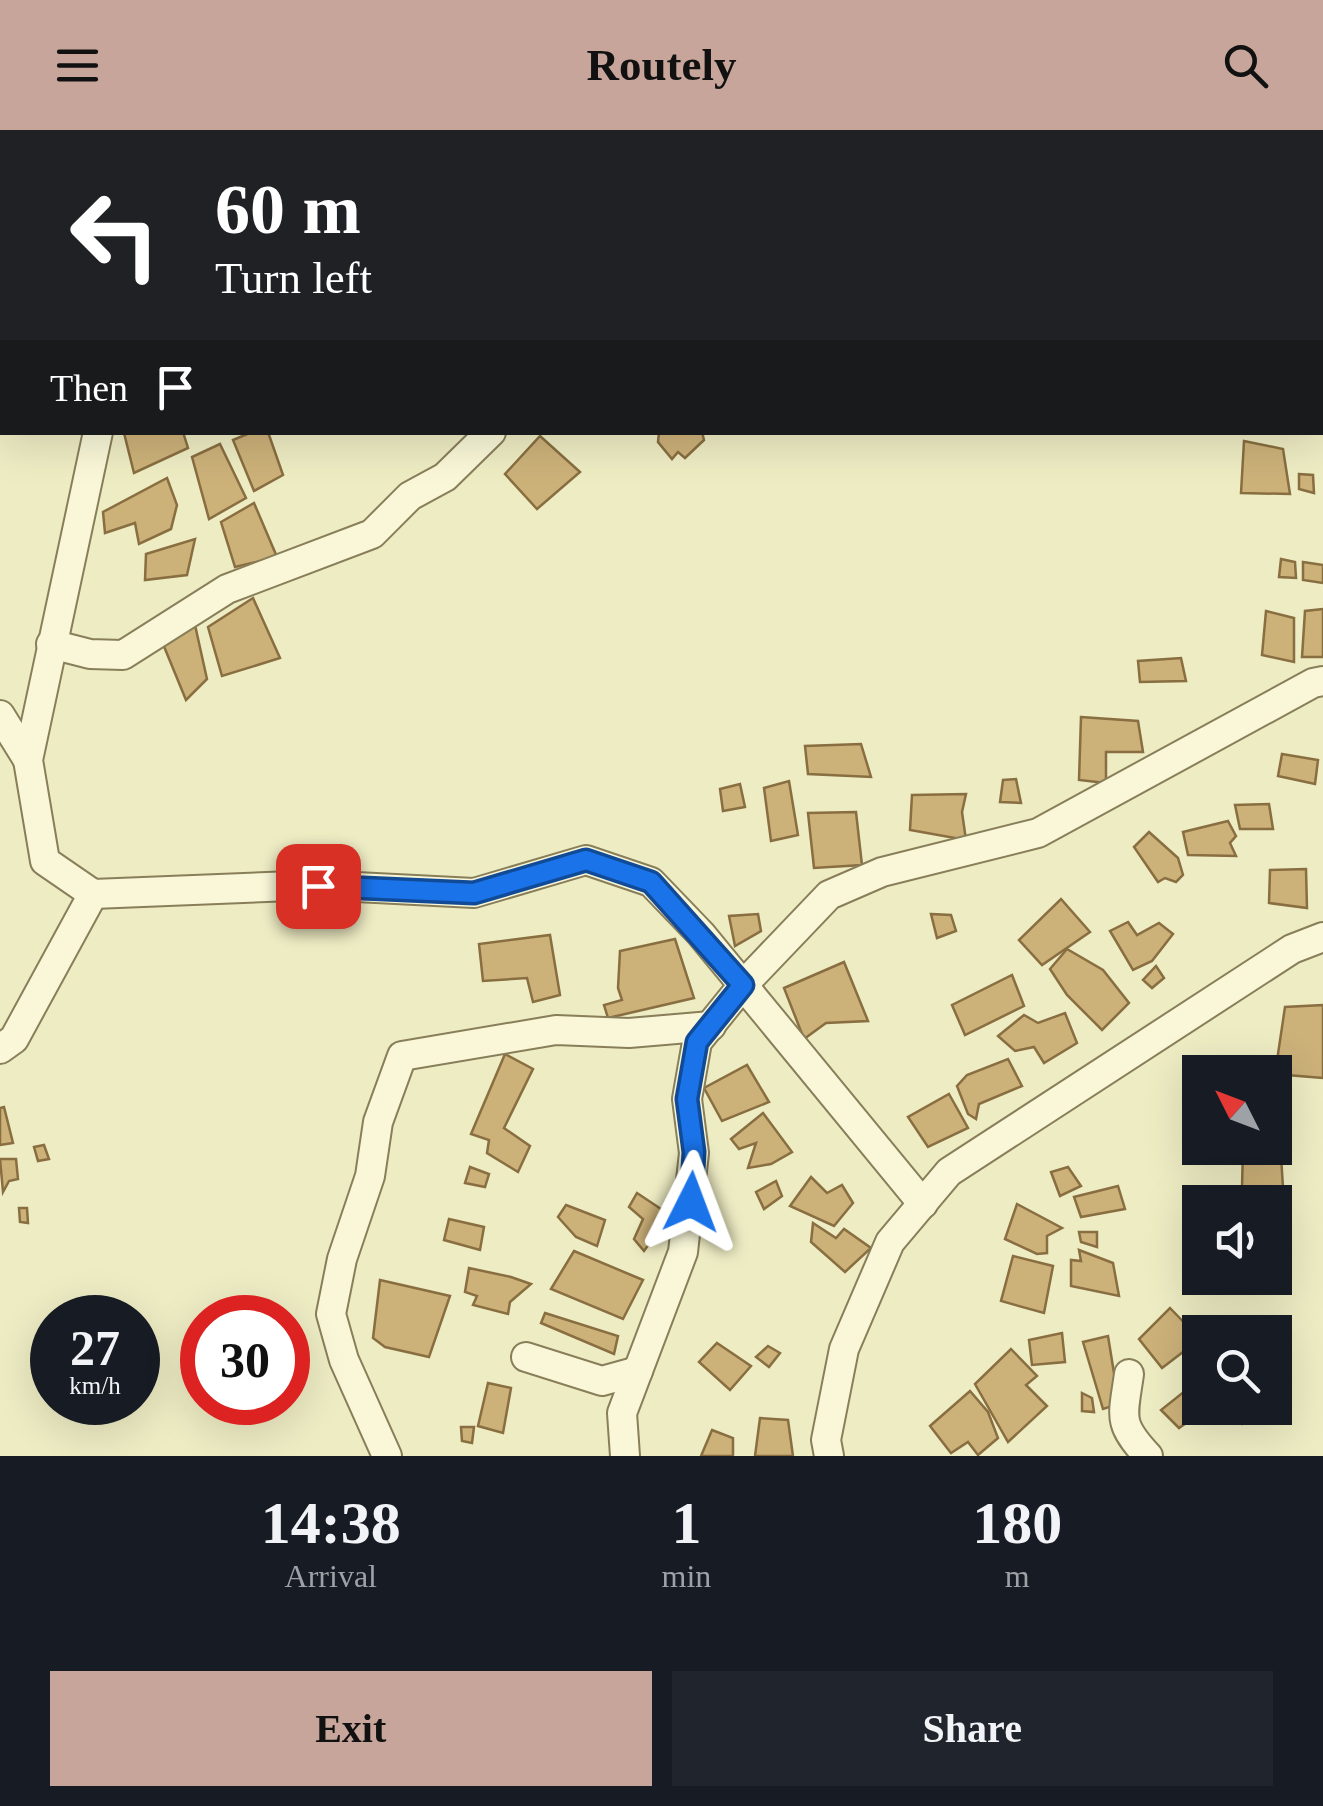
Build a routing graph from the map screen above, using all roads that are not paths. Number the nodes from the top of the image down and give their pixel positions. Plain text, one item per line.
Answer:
1 (97, 435) edge
2 (488, 435) edge
3 (50, 644) junction
4 (1323, 681) edge
5 (0, 715) edge
6 (28, 760) junction
7 (92, 894) junction
8 (1323, 937) edge
9 (743, 985) junction
10 (710, 1026) junction
11 (0, 1049) edge
12 (923, 1204) junction
13 (526, 1358) dead end
14 (638, 1371) junction
15 (1129, 1374) dead end
16 (388, 1456) edge
17 (625, 1456) edge
18 (829, 1456) edge
19 (1148, 1456) edge

1 - 3 street
2 - 3 street
3 - 6 street
4 - 9 street
5 - 6 street
6 - 7 street
7 - 9 street
7 - 11 street
8 - 12 street
9 - 10 street
9 - 12 street
10 - 14 street
10 - 16 street
12 - 18 street
13 - 14 street
14 - 17 street
15 - 19 street

